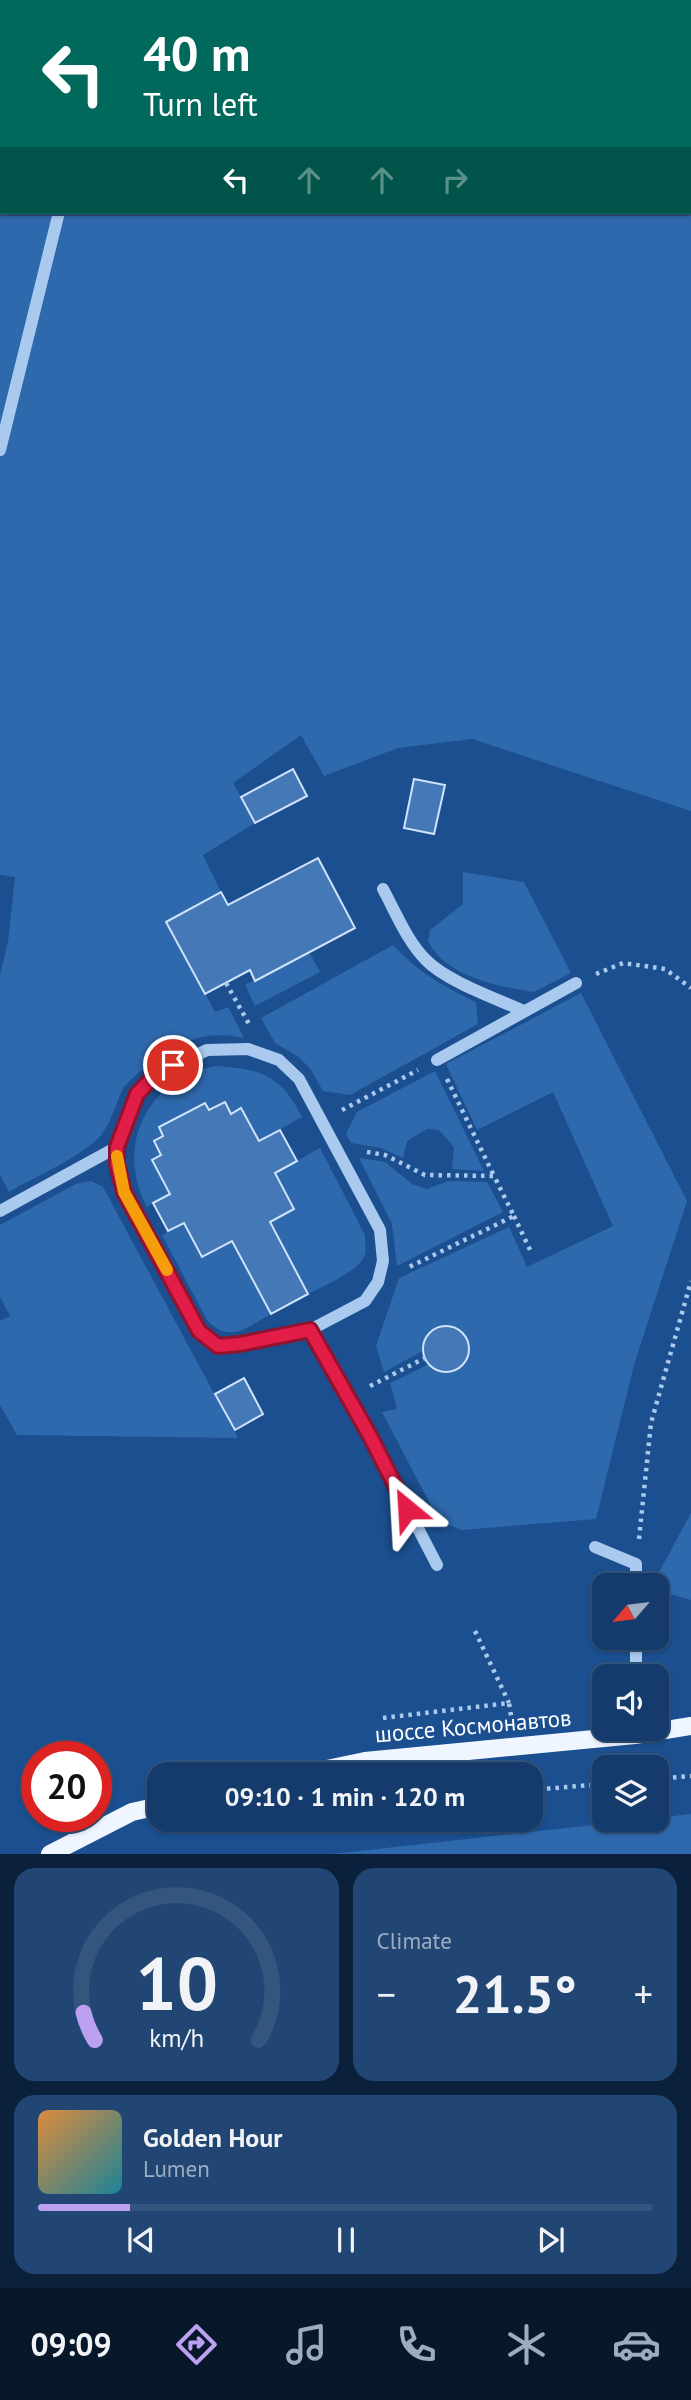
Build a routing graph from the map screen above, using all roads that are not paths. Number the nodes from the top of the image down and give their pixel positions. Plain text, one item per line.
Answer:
1 (59, 214) edge
2 (0, 450) edge
3 (383, 889) dead end
4 (576, 983) road end
5 (524, 1011) junction
6 (437, 1060) road end
7 (117, 1147) junction
8 (0, 1211) edge
9 (310, 1330) junction
10 (595, 1547) dead end
11 (437, 1565) dead end
12 (636, 1573) edge
13 (691, 1726) edge
14 (669, 1728) edge
15 (592, 1737) edge
16 (360, 1762) edge
17 (147, 1809) edge
18 (50, 1854) edge

1 - 2 street
3 - 5 street
4 - 5 street
5 - 6 street
7 - 8 street
7 - 9 street
7 - 9 street
9 - 11 street
10 - 12 street
13 - 14 main road, шоссе Космонавтов
15 - 16 main road, шоссе Космонавтов
17 - 18 main road

